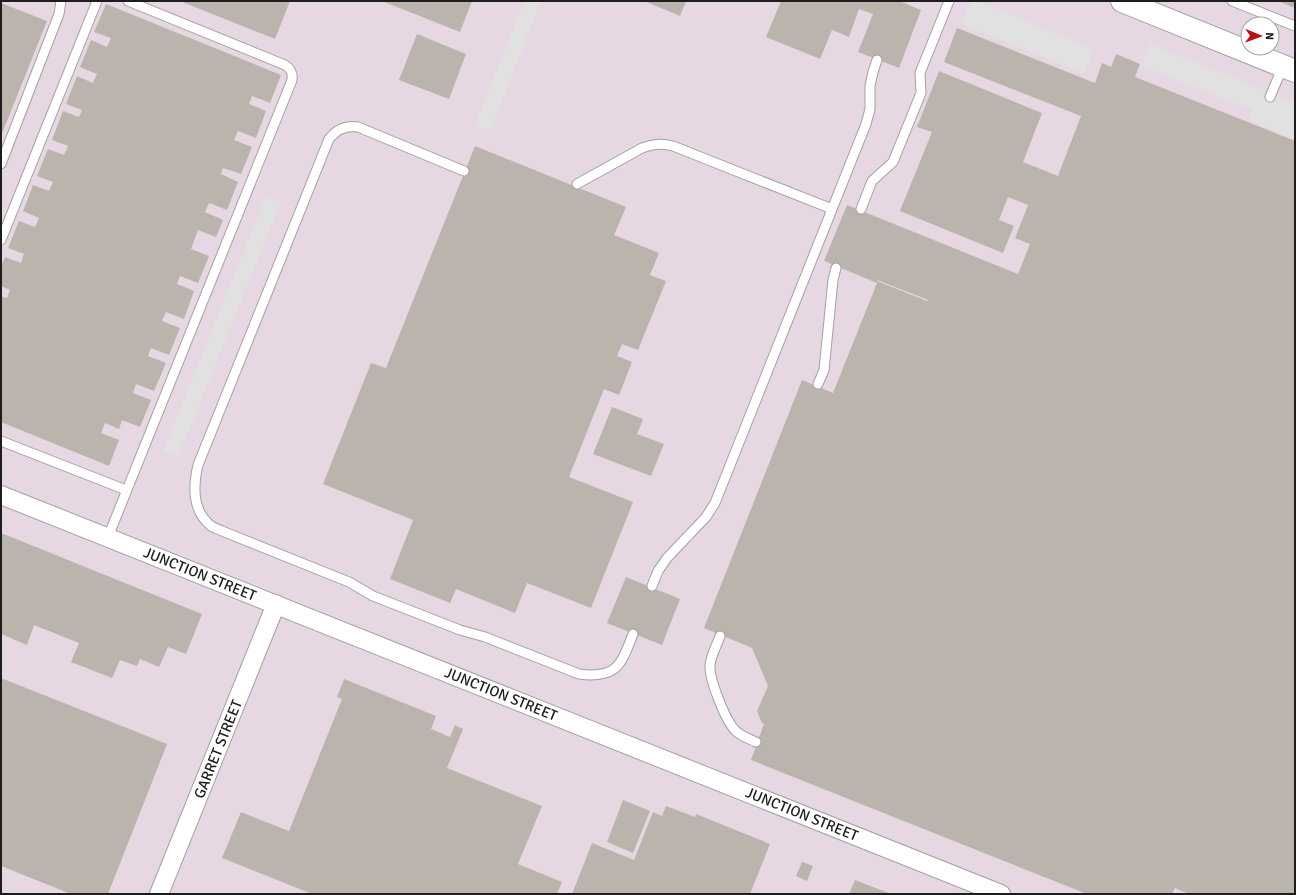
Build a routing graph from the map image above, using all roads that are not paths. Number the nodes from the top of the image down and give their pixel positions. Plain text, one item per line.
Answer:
1 (61, 1) edge
2 (96, 1) edge
3 (128, 1) edge
4 (949, 1) edge
5 (1122, 1) edge
6 (1232, 1) edge
7 (1295, 26) edge
8 (877, 60) dead end
9 (1289, 68) edge
10 (1270, 97) dead end
11 (1, 164) edge
12 (464, 171) dead end
13 (577, 184) dead end
14 (832, 209) junction
15 (861, 209) dead end
16 (1, 240) edge
17 (836, 268) dead end
18 (818, 384) dead end
19 (1, 441) edge
20 (126, 490) junction
21 (1, 495) edge
22 (108, 537) junction
23 (652, 586) dead end
24 (276, 604) junction
25 (633, 634) dead end
26 (720, 636) dead end
27 (756, 742) dead end
28 (159, 894) edge
29 (1001, 894) edge

1 - 11 lane
2 - 16 lane
3 - 20 lane
4 - 15 lane
5 - 9 street
6 - 7 lane
8 - 14 lane
9 - 10 lane
12 - 25 lane
13 - 14 lane
14 - 23 lane
17 - 18 lane
19 - 20 lane
20 - 22 lane
21 - 22 street, JUNCTION STREET
22 - 24 street, JUNCTION STREET
24 - 28 street, GARRET STREET
24 - 29 street, JUNCTION STREET
26 - 27 lane

